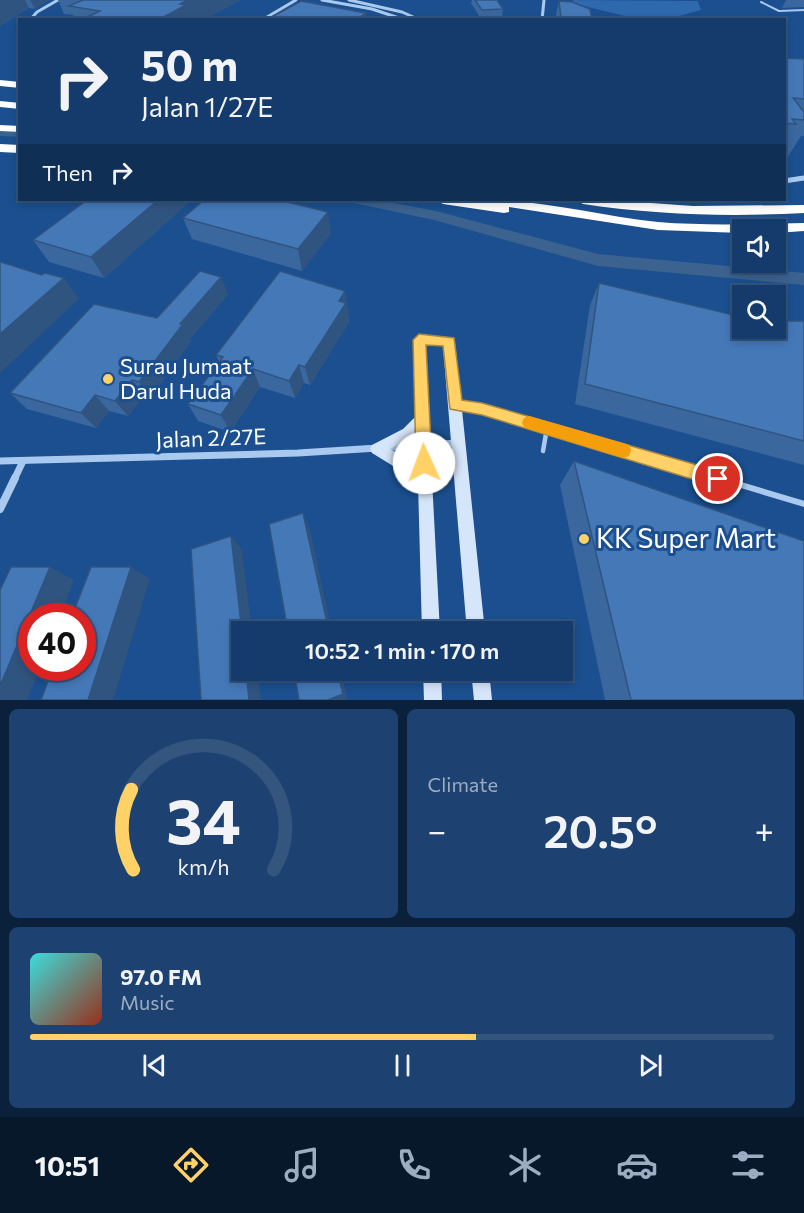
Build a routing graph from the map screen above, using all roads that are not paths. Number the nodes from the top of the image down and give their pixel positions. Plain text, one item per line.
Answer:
1 (58, 0) edge
2 (296, 0) edge
3 (322, 0) edge
4 (349, 0) edge
5 (544, 0) edge
6 (761, 2) dead end
7 (804, 10) edge
8 (32, 18) edge
9 (265, 18) edge
10 (399, 18) edge
11 (416, 18) edge
12 (542, 18) edge
13 (0, 83) edge
14 (18, 84) edge
15 (0, 94) edge
16 (18, 96) edge
17 (0, 104) edge
18 (18, 106) edge
19 (0, 114) edge
20 (18, 116) edge
21 (0, 123) edge
22 (18, 124) edge
23 (0, 128) edge
24 (18, 129) edge
25 (0, 148) edge
26 (18, 149) edge
27 (804, 178) edge
28 (786, 181) edge
29 (449, 201) edge
30 (498, 201) edge
31 (590, 201) edge
32 (804, 209) edge
33 (658, 226) junction
34 (804, 227) edge
35 (455, 405) junction
36 (422, 419) junction
37 (547, 428) junction
38 (459, 443) junction
39 (423, 446) junction
40 (377, 449) junction
41 (543, 452) dead end
42 (0, 461) edge
43 (23, 461) junction
44 (425, 480) junction
45 (804, 504) edge
46 (0, 509) edge
47 (430, 621) edge
48 (475, 621) edge
49 (432, 681) edge
50 (481, 681) edge
51 (433, 700) edge
52 (483, 700) edge

1 - 8 street
2 - 9 street
3 - 10 street
4 - 11 street
5 - 12 street
6 - 7 lane
13 - 14 highway
15 - 16 highway
17 - 18 highway
19 - 20 highway
21 - 22 highway
23 - 24 highway
25 - 26 highway
27 - 28 street
29 - 33 highway
30 - 33 highway
31 - 32 highway
33 - 34 highway
35 - 36 street
35 - 37 lane
35 - 38 street
36 - 39 street
36 - 40 street
37 - 41 lane
37 - 45 lane
38 - 39 street, Jalan 2/27E
38 - 48 street
39 - 40 street, Jalan 2/27E
39 - 44 street
40 - 43 street, Jalan 2/27E
40 - 44 street
42 - 43 street, Jalan 2/27E
43 - 46 street
44 - 47 street
49 - 51 street
50 - 52 street

